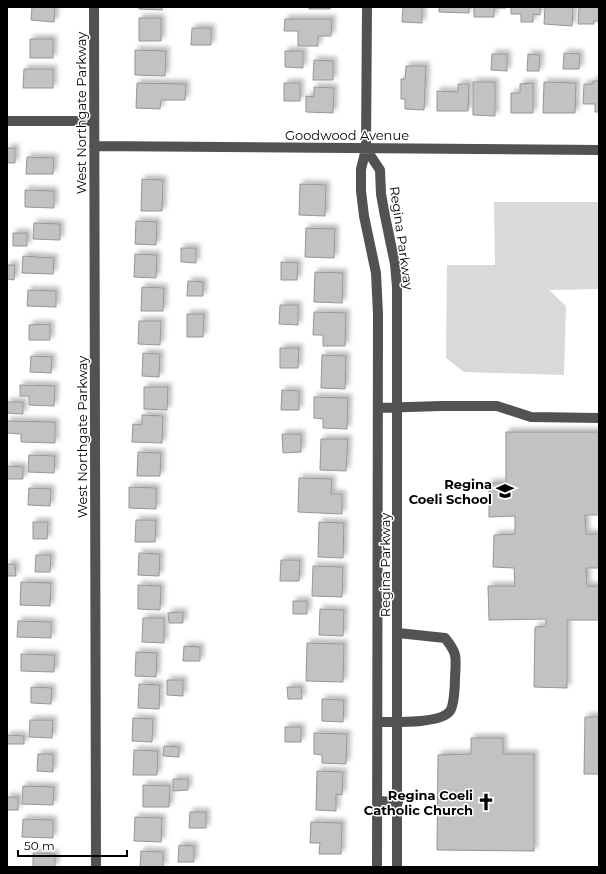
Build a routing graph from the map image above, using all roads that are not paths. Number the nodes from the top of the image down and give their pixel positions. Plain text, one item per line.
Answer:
1 (94, 7) edge
2 (367, 7) edge
3 (7, 121) edge
4 (94, 122) junction
5 (94, 146) junction
6 (366, 148) junction
7 (599, 150) edge
8 (378, 408) junction
9 (398, 408) junction
10 (599, 418) edge
11 (398, 633) junction
12 (378, 722) junction
13 (398, 722) junction
14 (377, 801) junction
15 (398, 802) junction
16 (96, 867) edge
17 (377, 867) edge
18 (397, 867) edge

1 - 4 street, West Northgate Parkway
2 - 6 street, Regina Parkway
3 - 4 street
4 - 5 street, West Northgate Parkway
5 - 6 street, Goodwood Avenue
5 - 16 street, West Northgate Parkway
6 - 7 street, Goodwood Avenue
6 - 8 street, Regina Parkway
6 - 9 street, Regina Parkway
8 - 9 street
8 - 12 street, Regina Parkway
9 - 10 street
9 - 11 street, Regina Parkway
11 - 13 street, Regina Parkway
11 - 13 street
12 - 13 street
12 - 14 street, Regina Parkway
13 - 15 street, Regina Parkway
14 - 15 street
14 - 17 street, Regina Parkway
15 - 18 street, Regina Parkway

